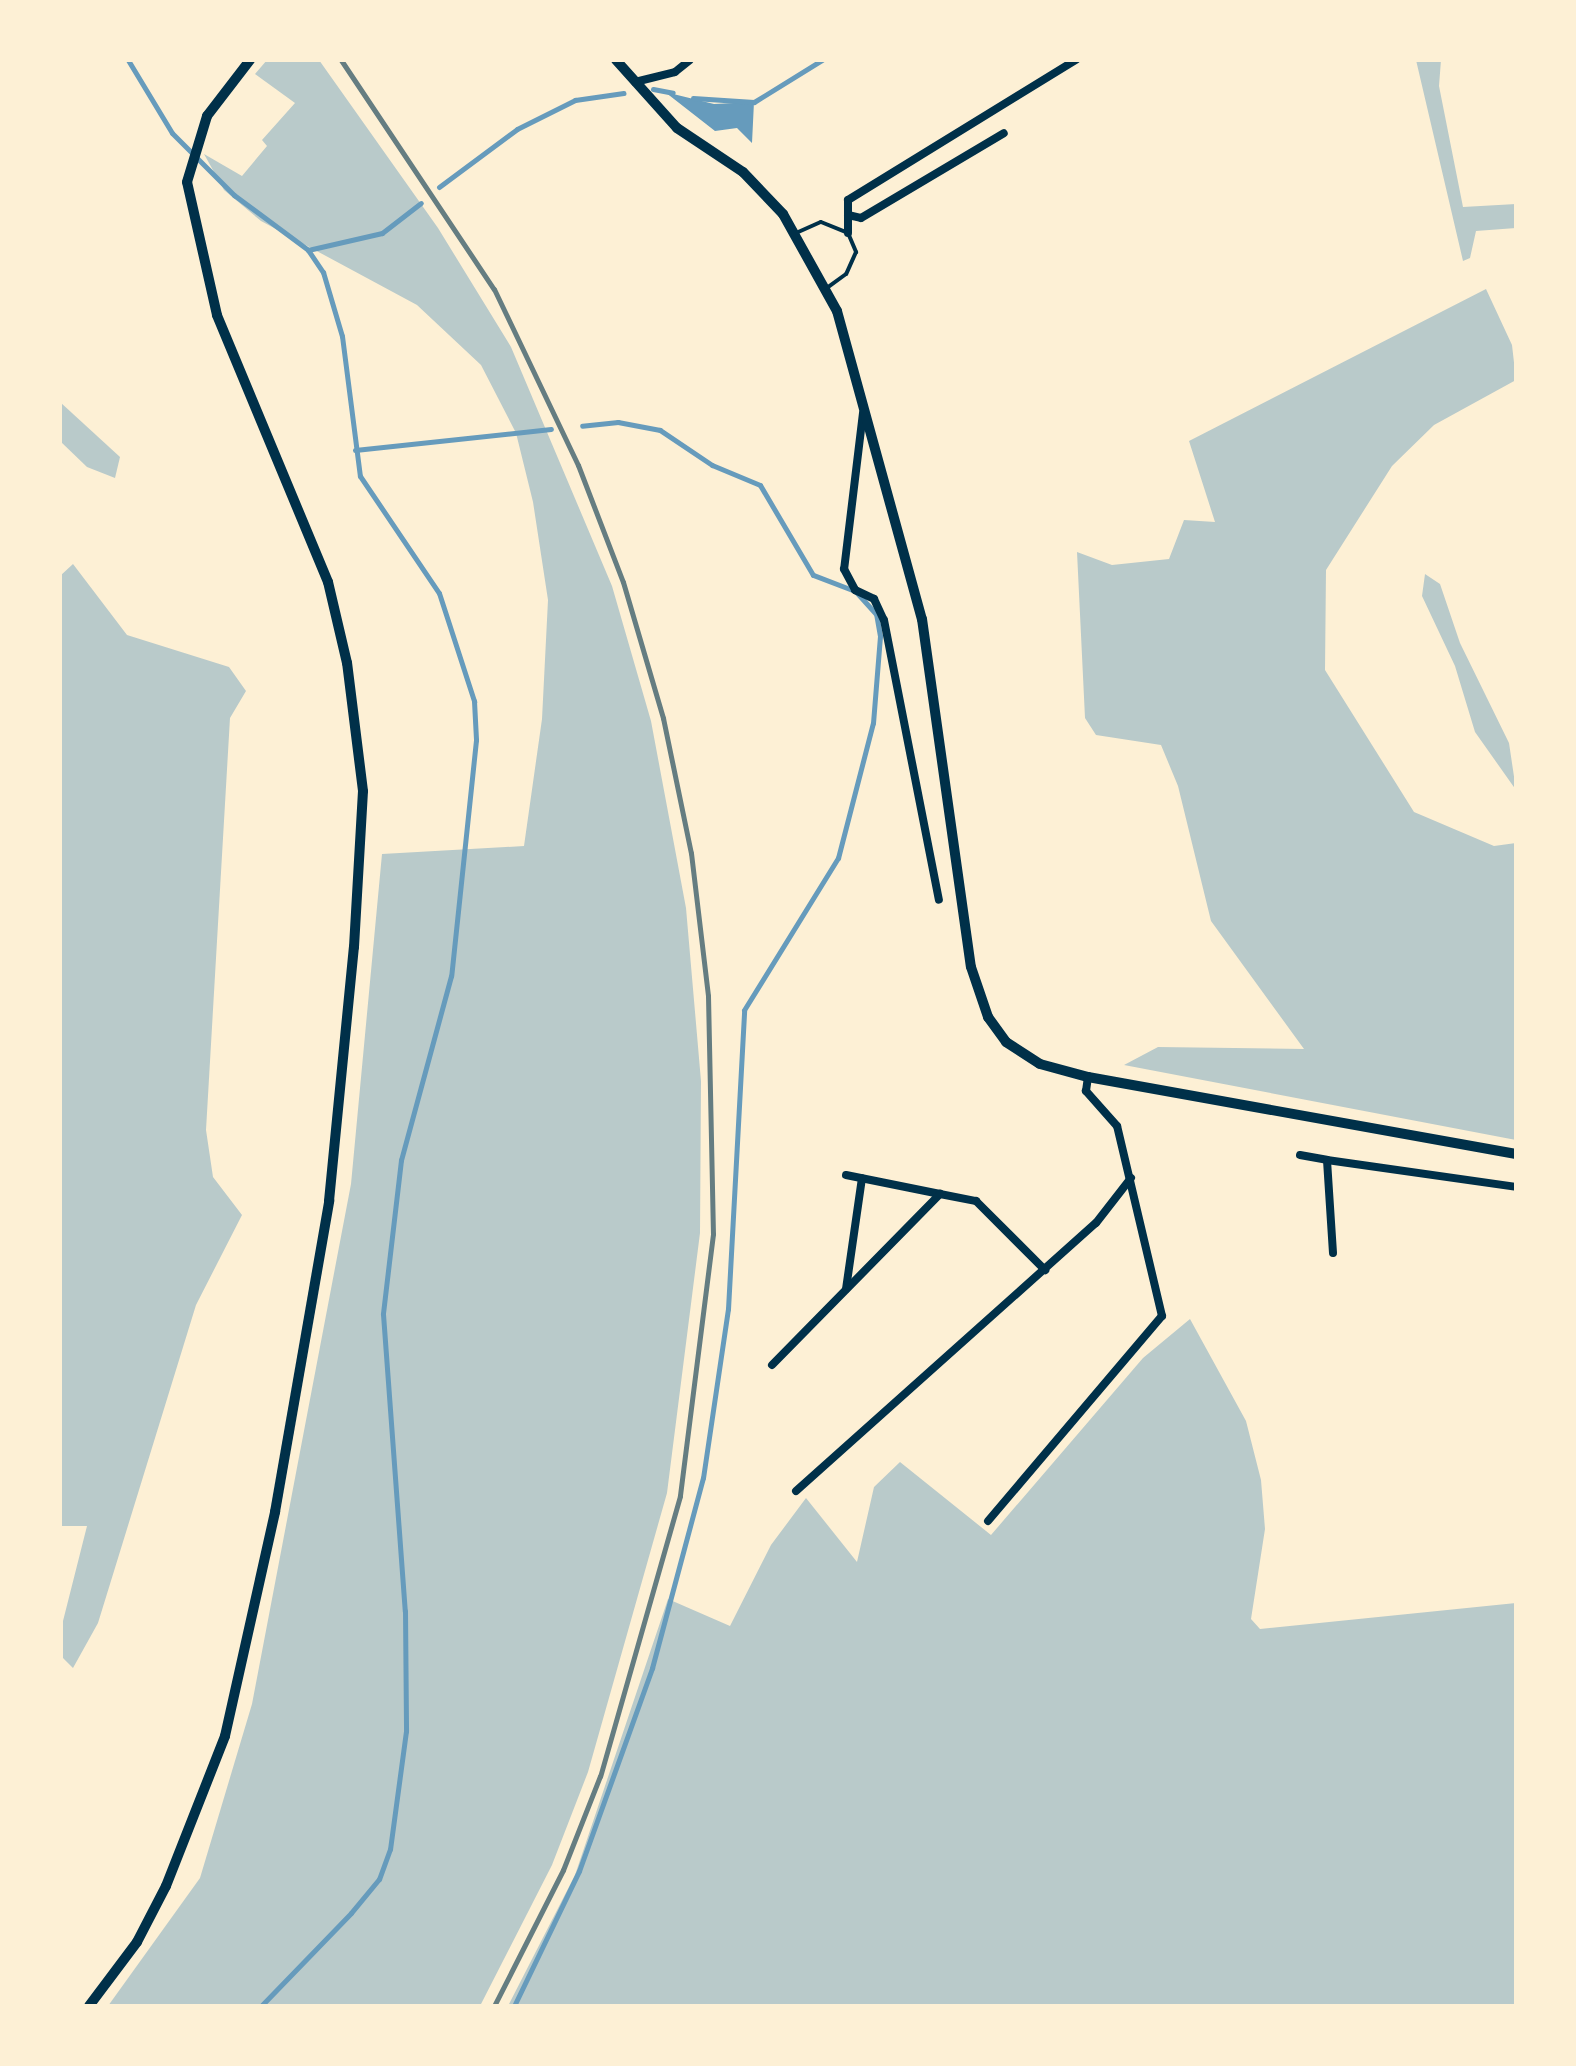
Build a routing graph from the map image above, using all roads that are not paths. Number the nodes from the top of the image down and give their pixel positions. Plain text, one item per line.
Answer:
1 (250, 60) edge
2 (616, 60) edge
3 (690, 60) edge
4 (1076, 60) edge
5 (634, 83) junction
6 (1004, 133) dead end
7 (848, 214) junction
8 (796, 233) junction
9 (848, 233) junction
10 (827, 288) junction
11 (865, 404) junction
12 (939, 900) dead end
13 (1088, 1077) junction
14 (1516, 1154) edge
15 (1300, 1155) dead end
16 (1327, 1160) junction
17 (846, 1174) dead end
18 (862, 1178) junction
19 (1131, 1178) junction
20 (1516, 1188) edge
21 (940, 1194) junction
22 (1333, 1253) dead end
23 (1045, 1270) junction
24 (846, 1289) junction
25 (772, 1365) dead end
26 (796, 1491) dead end
27 (988, 1521) dead end
28 (90, 2006) edge

1 - 28 main road
2 - 5 main road
3 - 5 street
4 - 7 street
5 - 8 main road
6 - 7 street
7 - 9 street
8 - 9 lane
8 - 10 main road
9 - 10 lane
10 - 11 main road
11 - 12 street
11 - 13 main road
13 - 14 main road
13 - 19 street
15 - 16 street
16 - 20 street
16 - 22 street
17 - 18 street
18 - 21 street
18 - 24 street
19 - 23 street
19 - 27 street
21 - 23 street
21 - 24 street
23 - 26 street
24 - 25 street

